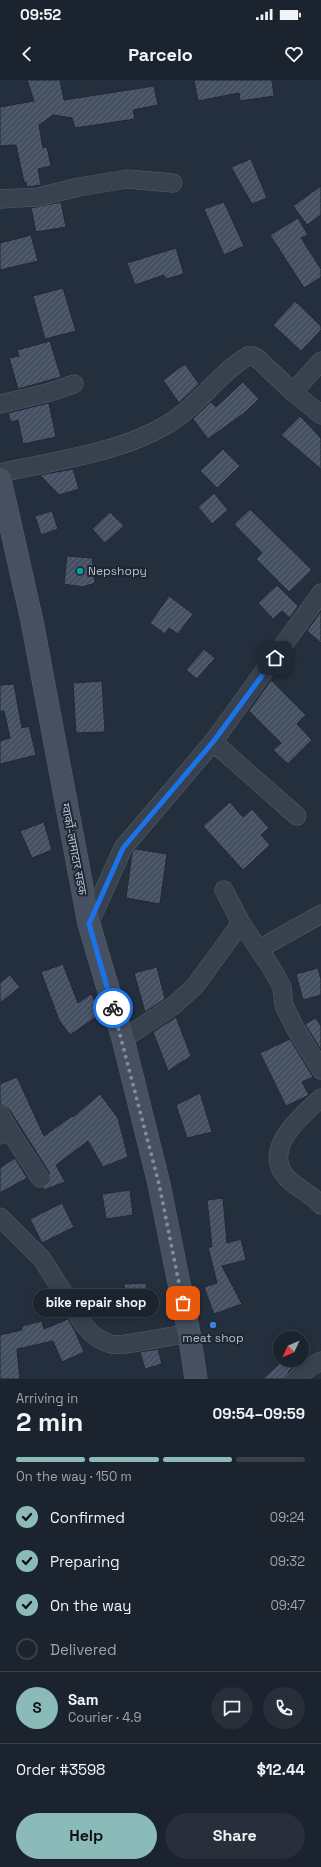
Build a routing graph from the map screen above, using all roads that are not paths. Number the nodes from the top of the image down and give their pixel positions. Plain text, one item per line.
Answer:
1 (173, 183) dead end
2 (0, 199) edge
3 (321, 361) edge
4 (74, 384) dead end
5 (293, 392) junction
6 (0, 404) edge
7 (321, 415) edge
8 (0, 473) edge
9 (0, 479) edge
10 (321, 593) edge
11 (213, 742) junction
12 (297, 816) dead end
13 (224, 890) dead end
14 (321, 914) edge
15 (241, 923) junction
16 (89, 924) junction
17 (259, 949) junction
18 (123, 1040) junction
19 (321, 1070) edge
20 (321, 1098) edge
21 (3, 1126) edge
22 (40, 1178) dead end
23 (321, 1205) edge
24 (0, 1217) edge
25 (189, 1333) junction
26 (321, 1361) edge
27 (196, 1379) edge
28 (296, 1379) edge

1 - 2 street
3 - 5 street
4 - 6 street
5 - 7 street
5 - 8 street
9 - 16 main road, ग्वार्को-लामाटार सडक
10 - 11 street
11 - 12 street
11 - 16 street
13 - 15 street
14 - 17 street
15 - 17 street
15 - 18 street
16 - 18 main road, ग्वार्को-लामाटार सडक
17 - 19 street
18 - 25 main road, ग्वार्को-लामाटार सडक
20 - 23 street
21 - 22 street
24 - 25 street
25 - 27 main road, ग्वार्को-लामाटार सडक
26 - 28 street

